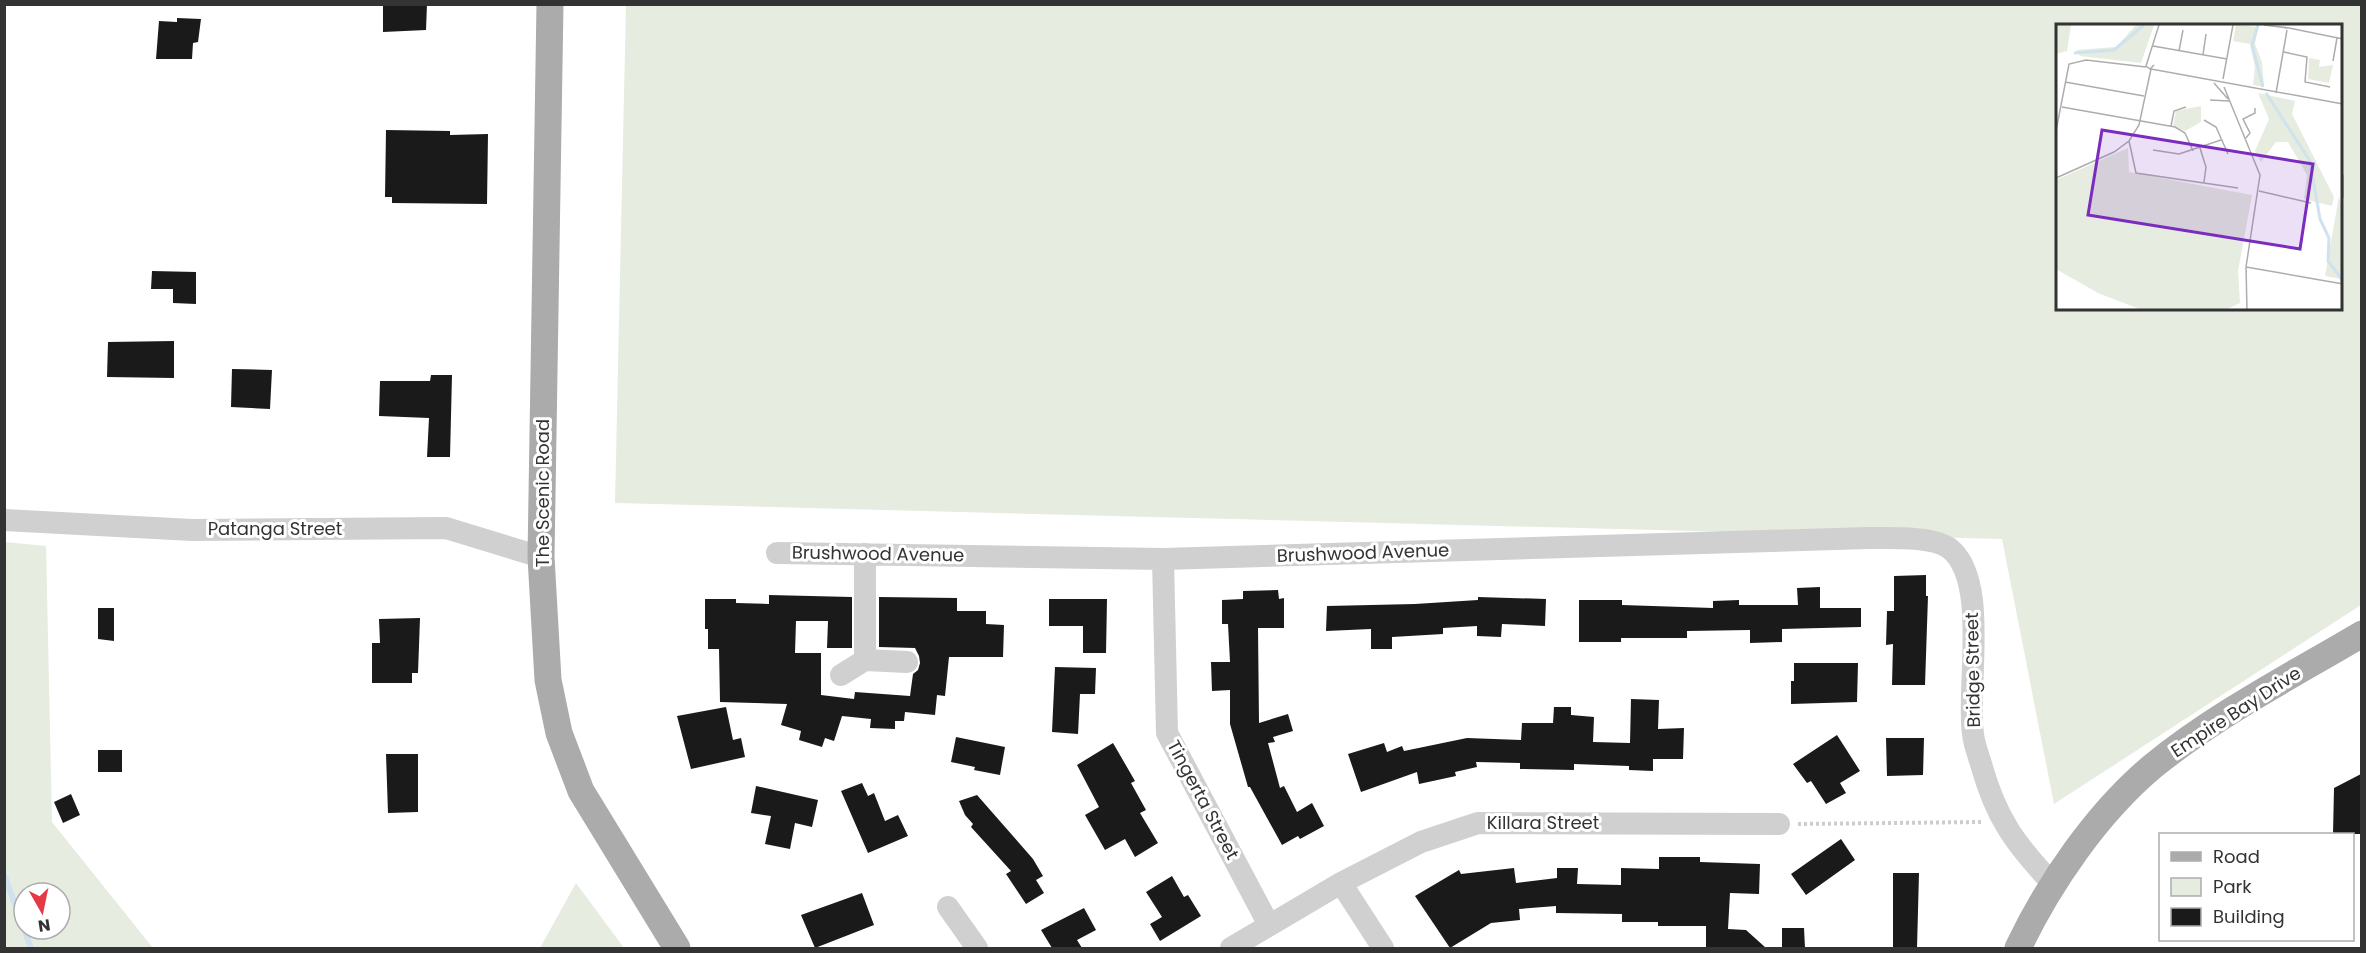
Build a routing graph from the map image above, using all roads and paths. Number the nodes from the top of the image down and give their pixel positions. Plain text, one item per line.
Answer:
1 (550, 4) edge
2 (4, 520) edge
3 (1948, 548) joint
4 (777, 553) dead end
5 (865, 554) junction
6 (541, 557) junction
7 (1162, 559) junction
8 (2361, 634) edge
9 (865, 660) junction
10 (907, 662) dead end
11 (841, 675) dead end
12 (2002, 822) junction
13 (1779, 824) joint
14 (1341, 883) junction
15 (2053, 884) junction
16 (948, 907) dead end
17 (1269, 925) junction
18 (677, 948) edge
19 (977, 948) edge
20 (1231, 948) edge
21 (1383, 948) edge
22 (2018, 948) edge

1 - 6 main road, The Scenic Road
2 - 6 street, Patanga Street
3 - 7 street, Brushwood Avenue
3 - 12 street, Bridge Street
4 - 5 street, Brushwood Avenue
5 - 7 street, Brushwood Avenue
5 - 9 street
6 - 18 main road, The Scenic Road
7 - 17 street, Tingerta Street
8 - 15 main road, Empire Bay Drive
9 - 10 street
9 - 11 street
12 - 13 path
12 - 15 street, Bridge Street
13 - 14 street, Killara Street
14 - 17 street, Killara Street
14 - 21 street
15 - 22 main road, Empire Bay Drive
16 - 19 street
17 - 20 street, Killara Street

